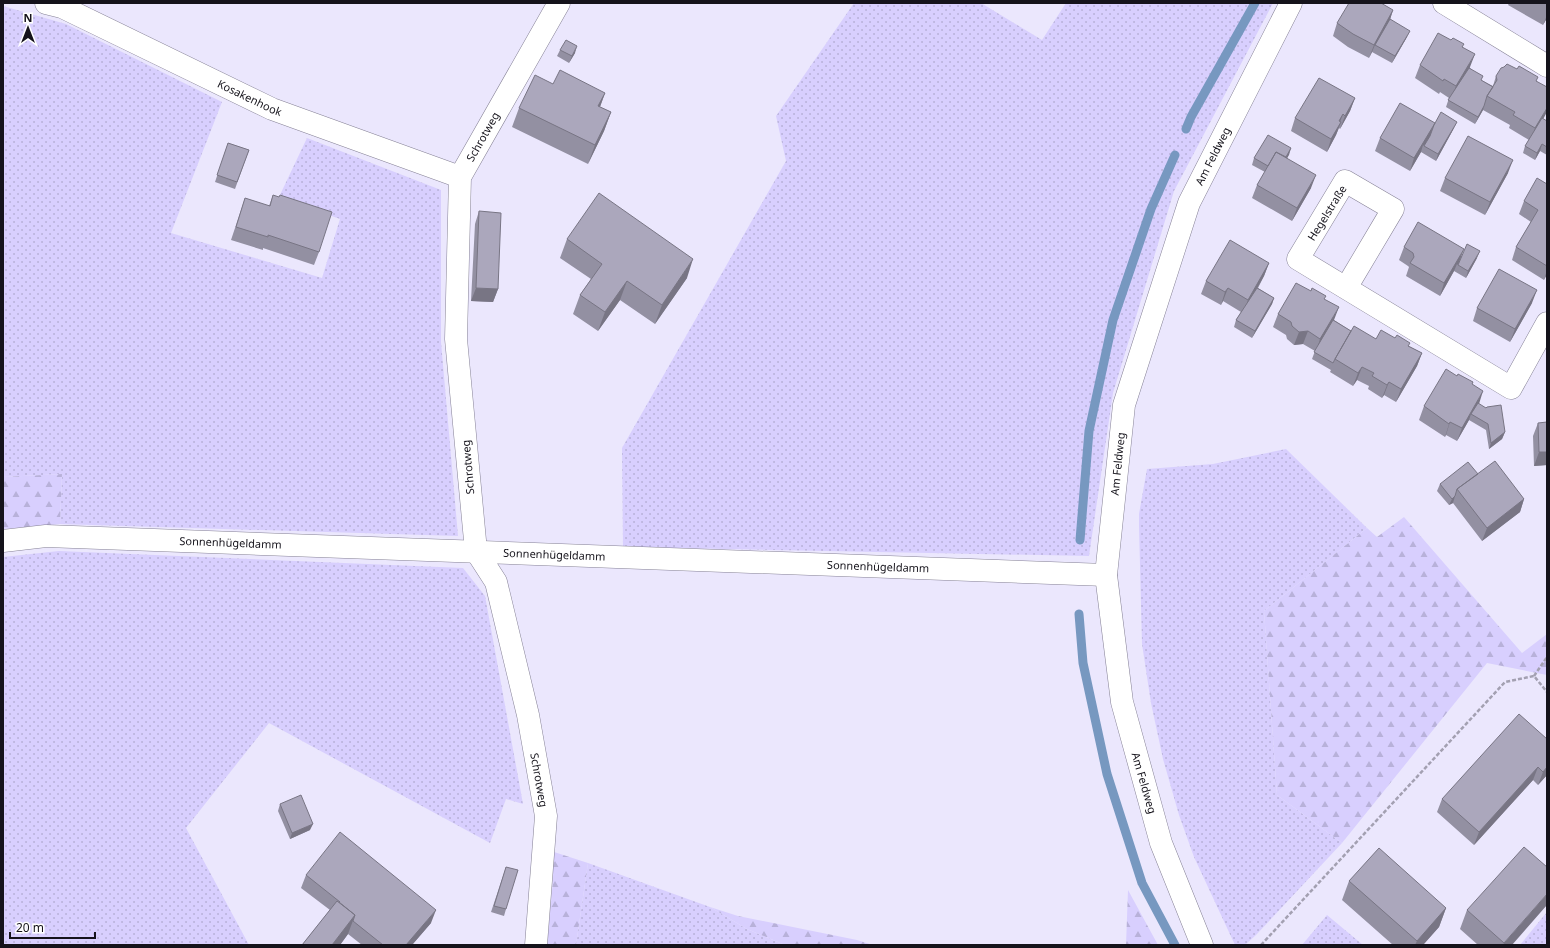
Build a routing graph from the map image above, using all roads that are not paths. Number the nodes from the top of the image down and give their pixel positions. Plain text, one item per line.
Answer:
1 (46, 3) edge
2 (559, 3) edge
3 (1291, 3) edge
4 (1444, 3) edge
5 (1547, 66) edge
6 (460, 177) junction
7 (1346, 288) junction
8 (1547, 323) edge
9 (3, 541) edge
10 (476, 551) junction
11 (1106, 575) junction
12 (536, 945) edge
13 (1202, 945) edge

1 - 6 street, Kosakenhook
2 - 6 street, Schrotweg
3 - 11 street, Am Feldweg
4 - 5 street
6 - 10 street, Schrotweg
7 - 7 street, Hegelstraße
7 - 8 street, Hegelstraße
9 - 10 street, Sonnenhügeldamm
10 - 11 street, Sonnenhügeldamm
10 - 12 street, Schrotweg
11 - 13 street, Am Feldweg

